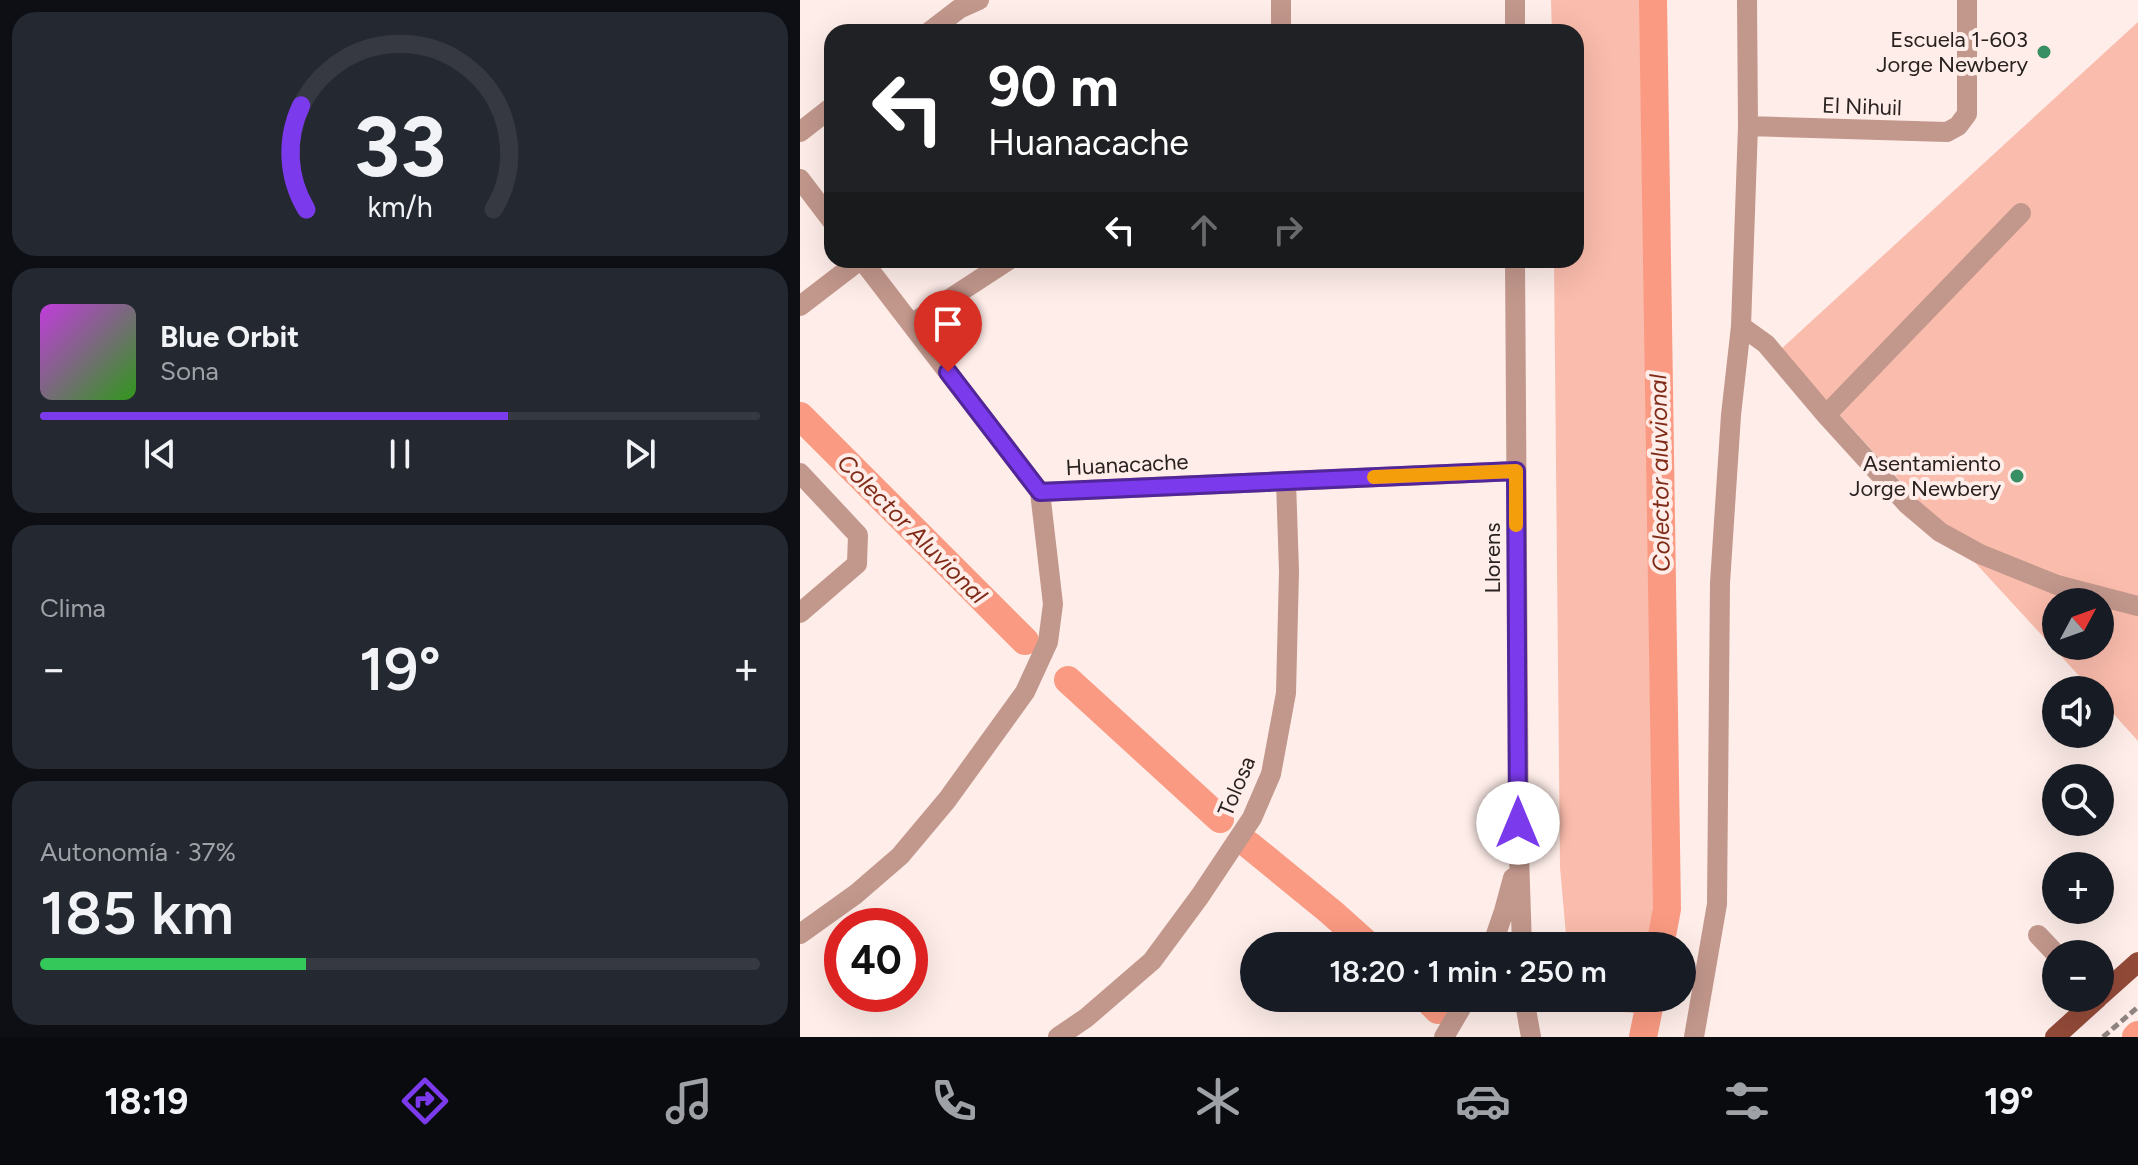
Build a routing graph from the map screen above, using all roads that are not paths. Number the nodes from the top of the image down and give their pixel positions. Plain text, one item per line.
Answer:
1 (979, 0) edge
2 (1281, 0) edge
3 (1515, 0) edge
4 (1747, 0) edge
5 (1967, 0) edge
6 (939, 24) edge
7 (1281, 24) edge
8 (1515, 24) edge
9 (824, 113) edge
10 (1748, 126) junction
11 (800, 132) edge
12 (800, 179) edge
13 (824, 210) edge
14 (2021, 213) dead end
15 (850, 268) edge
16 (867, 268) edge
17 (997, 268) edge
18 (1515, 268) edge
19 (800, 306) edge
20 (911, 324) junction
21 (1741, 326) junction
22 (1826, 415) junction
23 (1516, 471) junction
24 (800, 473) edge
25 (1286, 481) junction
26 (1040, 492) junction
27 (2138, 606) edge
28 (800, 613) edge
29 (1519, 855) junction
30 (1497, 932) edge
31 (1522, 932) edge
32 (800, 934) edge
33 (2038, 935) dead end
34 (2043, 940) edge
35 (2138, 962) edge
36 (2114, 984) edge
37 (1459, 1012) edge
38 (1527, 1012) edge
39 (2082, 1012) edge
40 (1695, 1033) edge
41 (1058, 1037) edge
42 (1444, 1037) edge
43 (1531, 1037) edge
44 (2055, 1037) edge

1 - 6 street
2 - 7 street
3 - 8 street
4 - 10 street
5 - 10 street, El Nihuil
9 - 11 street
10 - 21 street
12 - 13 street
14 - 22 street
15 - 19 street
16 - 20 street
17 - 20 street
18 - 23 street, Llorens
20 - 26 street
21 - 22 street
21 - 40 street
22 - 27 street
23 - 25 street, Huanacache
23 - 29 street, Llorens
24 - 28 street
25 - 26 street, Huanacache
25 - 41 street, Tolosa
26 - 32 street, Huanacache
29 - 30 street, Llorens
29 - 31 street, Llorens
33 - 34 street
35 - 36 main road
37 - 42 street
38 - 43 street
39 - 44 main road

